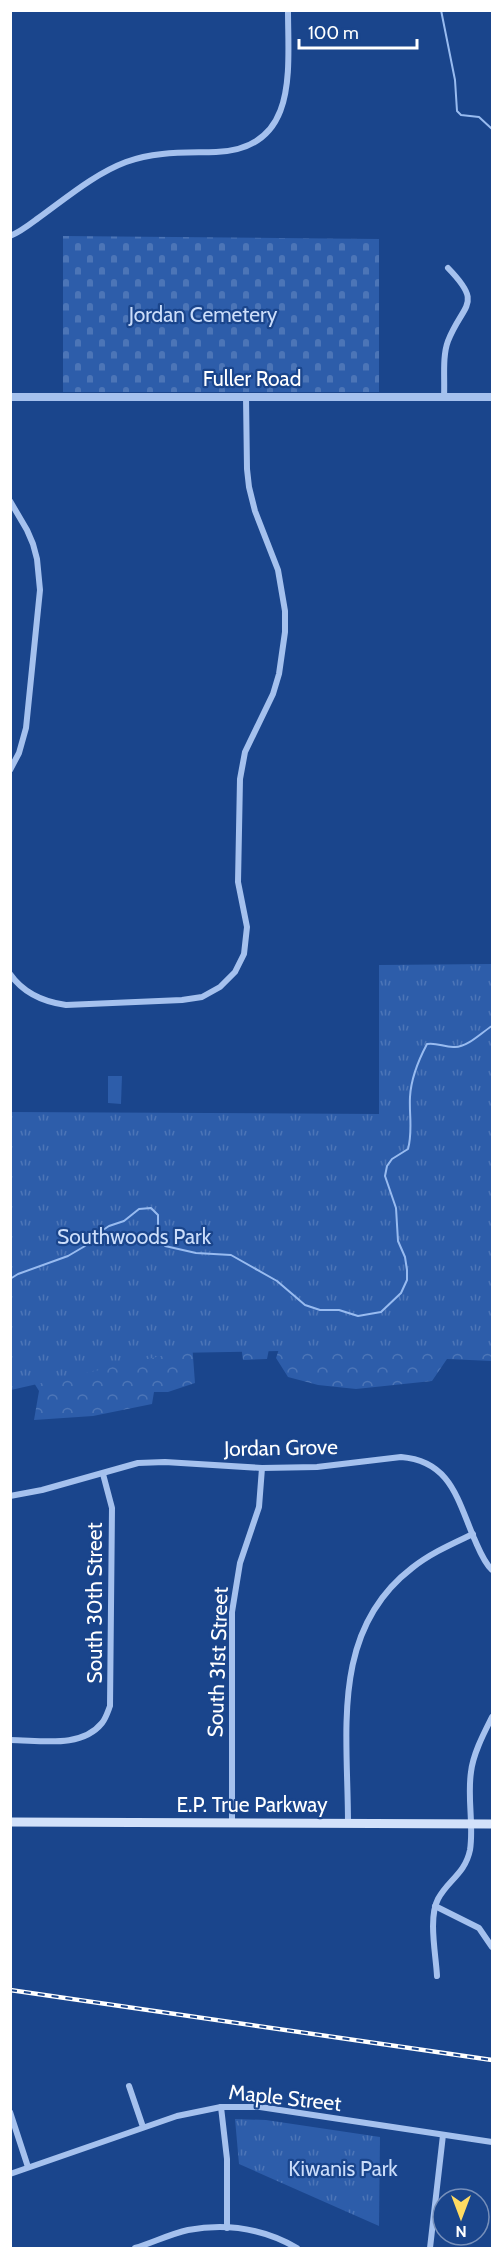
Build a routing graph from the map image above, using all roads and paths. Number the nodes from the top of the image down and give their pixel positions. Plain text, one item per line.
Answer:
1 (288, 10) edge
2 (10, 236) edge
3 (448, 268) dead end
4 (10, 397) edge
5 (246, 397) junction
6 (444, 397) junction
7 (492, 397) edge
8 (10, 501) edge
9 (10, 770) edge
10 (10, 974) edge
11 (262, 1468) junction
12 (104, 1474) junction
13 (10, 1496) edge
14 (473, 1534) junction
15 (492, 1570) edge
16 (492, 1717) edge
17 (10, 1740) edge
18 (10, 1822) edge
19 (232, 1823) junction
20 (348, 1823) junction
21 (471, 1824) junction
22 (492, 1824) edge
23 (435, 1906) junction
24 (492, 1947) edge
25 (437, 1976) dead end
26 (129, 2086) dead end
27 (221, 2107) junction
28 (10, 2112) edge
29 (144, 2127) junction
30 (444, 2135) junction
31 (492, 2142) edge
32 (28, 2167) junction
33 (10, 2174) edge
34 (227, 2228) junction
35 (135, 2248) edge
36 (297, 2248) edge
37 (430, 2248) edge

1 - 2 street
3 - 6 street
4 - 5 street, Fuller Road
5 - 6 street, Fuller Road
5 - 10 street
6 - 7 street, Fuller Road
8 - 9 street
11 - 12 street, Jordan Grove
11 - 14 street, Jordan Grove
11 - 19 street, South 31st Street
12 - 13 street, Jordan Grove
12 - 17 street, South 30th Street
14 - 15 street, Jordan Grove
14 - 20 street
16 - 21 street
18 - 19 main road, E.P. True Parkway
19 - 20 main road, E.P. True Parkway
20 - 21 main road, E.P. True Parkway
21 - 22 main road, E.P. True Parkway
21 - 23 street
23 - 24 street
23 - 25 street
26 - 29 street
27 - 29 street, Maple Street
27 - 30 street, Maple Street
27 - 34 street
28 - 32 street
29 - 32 street, Maple Street
30 - 31 street, Maple Street
30 - 37 street
32 - 33 street, Maple Street
34 - 35 street
34 - 36 street

